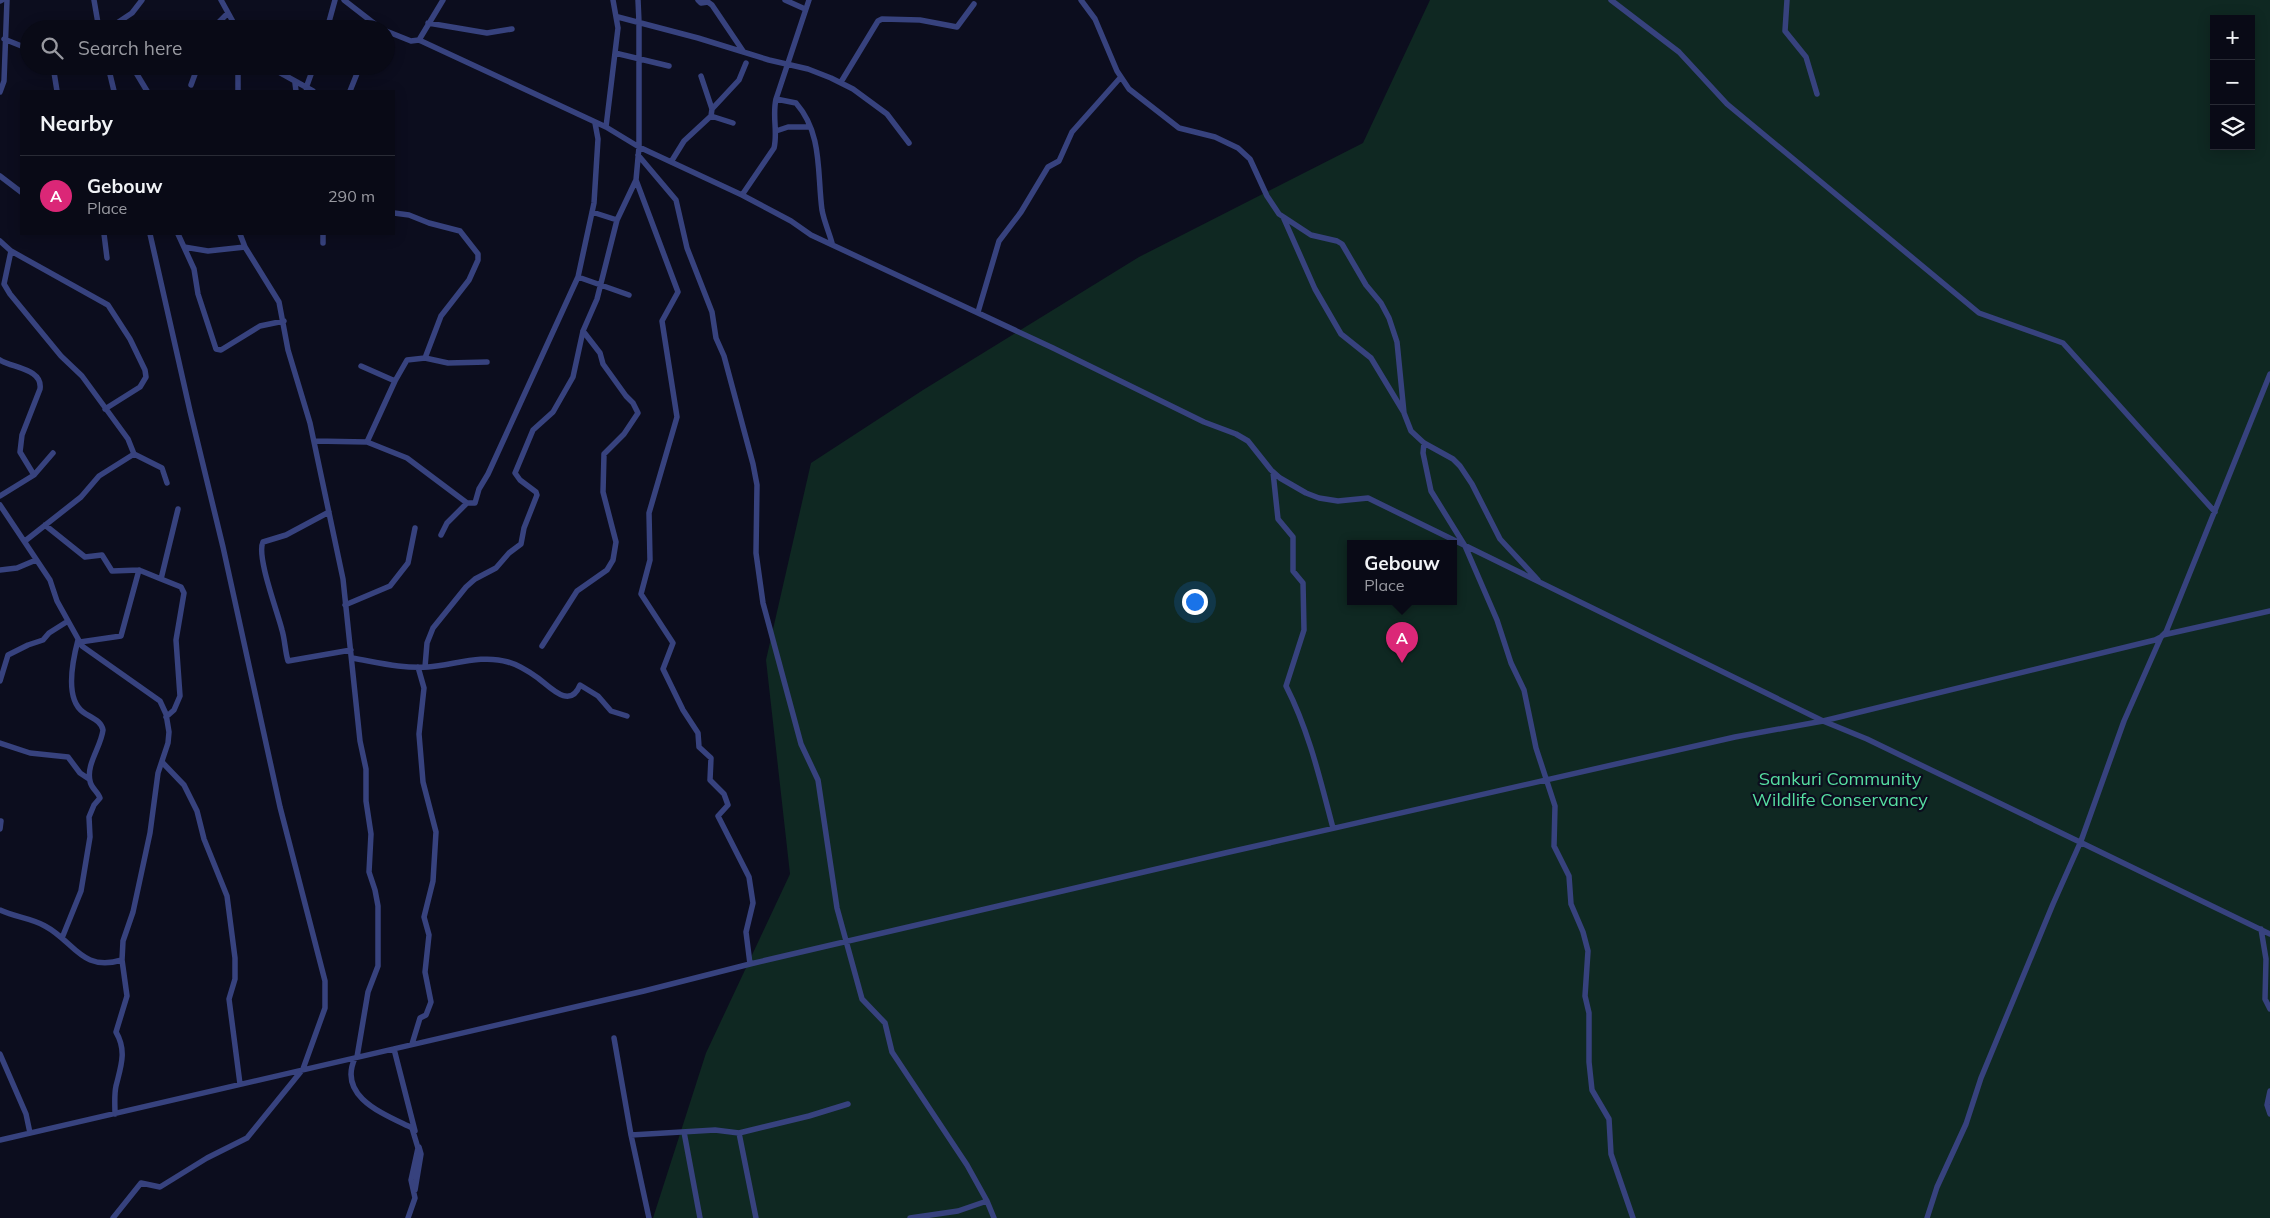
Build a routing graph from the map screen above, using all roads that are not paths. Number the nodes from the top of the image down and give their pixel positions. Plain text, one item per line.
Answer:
1 (7, 0) edge
2 (94, 0) edge
3 (142, 0) edge
4 (221, 0) edge
5 (336, 0) edge
6 (344, 0) edge
7 (443, 0) edge
8 (614, 0) edge
9 (638, 0) edge
10 (698, 0) edge
11 (785, 0) edge
12 (809, 0) edge
13 (1081, 0) edge
14 (1611, 0) edge
15 (1787, 0) edge
16 (974, 4) dead end
17 (805, 9) junction
18 (228, 13) junction
19 (618, 17) junction
20 (97, 20) edge
21 (121, 20) edge
22 (221, 20) edge
23 (232, 20) edge
24 (330, 20) edge
25 (370, 20) edge
26 (639, 22) junction
27 (428, 24) junction
28 (512, 29) dead end
29 (395, 35) edge
30 (4, 39) junction
31 (419, 40) junction
32 (20, 45) edge
33 (743, 52) junction
34 (616, 53) junction
35 (638, 58) junction
36 (746, 63) dead end
37 (787, 64) junction
38 (669, 66) dead end
39 (54, 75) edge
40 (110, 75) edge
41 (137, 75) edge
42 (195, 75) edge
43 (238, 75) edge
44 (284, 75) edge
45 (311, 75) edge
46 (356, 75) edge
47 (701, 76) dead end
48 (1120, 78) junction
49 (296, 82) junction
50 (841, 82) junction
51 (191, 85) dead end
52 (306, 88) junction
53 (57, 90) edge
54 (114, 90) edge
55 (146, 90) edge
56 (238, 90) edge
57 (296, 90) edge
58 (311, 90) edge
59 (350, 90) edge
60 (0, 92) edge
61 (1817, 94) dead end
62 (776, 99) junction
63 (712, 109) junction
64 (711, 116) junction
65 (595, 123) junction
66 (733, 123) dead end
67 (606, 127) junction
68 (810, 127) junction
69 (776, 132) junction
70 (909, 143) dead end
71 (639, 147) junction
72 (638, 155) junction
73 (671, 162) junction
74 (0, 176) edge
75 (636, 180) junction
76 (20, 191) edge
77 (742, 195) junction
78 (592, 212) junction
79 (395, 213) edge
80 (1283, 217) junction
81 (616, 220) junction
82 (104, 235) edge
83 (150, 235) edge
84 (178, 235) edge
85 (240, 235) edge
86 (323, 235) edge
87 (0, 241) edge
88 (324, 243) dead end
89 (832, 243) junction
90 (184, 247) junction
91 (245, 247) junction
92 (11, 251) junction
93 (107, 258) dead end
94 (578, 277) junction
95 (600, 286) junction
96 (629, 295) dead end
97 (978, 312) junction
98 (284, 321) junction
99 (583, 331) junction
100 (425, 358) junction
101 (0, 360) edge
102 (487, 362) dead end
103 (361, 366) dead end
104 (2270, 374) edge
105 (395, 381) junction
106 (106, 409) junction
107 (1404, 413) junction
108 (314, 441) junction
109 (367, 442) junction
110 (1424, 443) junction
111 (53, 453) dead end
112 (134, 454) junction
113 (1273, 472) junction
114 (34, 475) junction
115 (167, 483) dead end
116 (0, 496) edge
117 (467, 504) junction
118 (0, 505) edge
119 (178, 509) dead end
120 (329, 512) junction
121 (2215, 512) junction
122 (45, 525) junction
123 (415, 528) dead end
124 (441, 535) dead end
125 (1453, 540) edge
126 (25, 541) junction
127 (1457, 542) edge
128 (1465, 546) junction
129 (36, 560) junction
130 (0, 570) edge
131 (139, 570) junction
132 (161, 579) junction
133 (1540, 583) junction
134 (345, 605) junction
135 (2270, 611) edge
136 (68, 621) junction
137 (2162, 636) junction
138 (79, 641) junction
139 (542, 646) dead end
140 (351, 650) junction
141 (352, 658) junction
142 (422, 667) junction
143 (0, 681) edge
144 (627, 716) dead end
145 (166, 717) junction
146 (1823, 721) junction
147 (0, 744) edge
148 (162, 762) junction
149 (89, 779) junction
150 (1546, 780) junction
151 (1, 821) dead end
152 (1333, 828) junction
153 (0, 829) edge
154 (2081, 841) junction
155 (0, 910) edge
156 (2261, 929) junction
157 (2270, 934) edge
158 (62, 938) junction
159 (848, 941) junction
160 (122, 960) junction
161 (750, 964) junction
162 (2270, 1009) edge
163 (614, 1038) dead end
164 (412, 1044) junction
165 (394, 1048) junction
166 (0, 1054) edge
167 (356, 1058) junction
168 (303, 1069) junction
169 (240, 1084) junction
170 (2270, 1091) edge
171 (848, 1104) dead end
172 (115, 1114) junction
173 (2270, 1114) edge
174 (684, 1132) junction
175 (30, 1133) junction
176 (739, 1133) junction
177 (631, 1135) junction
178 (0, 1140) edge
179 (414, 1192) junction
180 (987, 1201) junction
181 (958, 1211) junction
182 (113, 1218) edge
183 (408, 1218) edge
184 (649, 1218) edge
185 (700, 1218) edge
186 (756, 1218) edge
187 (910, 1218) edge
188 (959, 1218) edge
189 (994, 1218) edge
190 (1633, 1218) edge
191 (1927, 1218) edge

1 - 30 street
2 - 20 street
3 - 21 street
4 - 18 street
5 - 24 street
6 - 25 street
7 - 27 street
8 - 19 street
9 - 26 street
10 - 33 street
11 - 17 street
12 - 17 street
13 - 48 street
14 - 121 street
15 - 61 street
16 - 50 street
17 - 37 street
18 - 22 street
18 - 23 street
19 - 26 street
19 - 34 street
26 - 33 street
26 - 35 street
27 - 28 street
27 - 31 street
29 - 31 street
30 - 32 street
30 - 60 street
31 - 65 street
33 - 37 street
34 - 35 street
34 - 67 street
35 - 38 street
35 - 71 street
36 - 63 street
37 - 50 street
37 - 62 street
39 - 53 street
40 - 54 street
41 - 55 street
42 - 51 street
43 - 56 street
44 - 49 street
45 - 52 street
46 - 59 street
47 - 63 street
48 - 80 street
48 - 97 street
49 - 52 street
49 - 57 street
50 - 70 street
52 - 58 street
62 - 68 street
62 - 69 street
63 - 64 street
64 - 66 street
64 - 73 street
65 - 67 street
65 - 78 street
67 - 71 street
68 - 69 street
68 - 89 street
69 - 77 street
71 - 72 street
71 - 73 street
72 - 75 street
72 - 159 street
73 - 77 street
74 - 76 street
75 - 81 street
75 - 161 street
77 - 89 street
78 - 81 street
78 - 94 street
79 - 100 street
80 - 107 street
80 - 107 street
81 - 95 street
82 - 93 street
83 - 168 street
84 - 90 street
85 - 91 street
86 - 88 street
87 - 92 street
89 - 97 street
90 - 91 street
90 - 98 street
91 - 98 street
92 - 106 street
92 - 106 street
94 - 95 street
94 - 117 street
95 - 96 street
95 - 99 street
97 - 113 street
98 - 108 street
99 - 139 street
99 - 142 street
100 - 102 street
100 - 105 street
101 - 114 street
103 - 105 street
104 - 121 street
105 - 109 street
106 - 112 street
107 - 110 street
108 - 109 street
108 - 120 street
109 - 117 street
110 - 128 street
110 - 133 street
111 - 114 street
112 - 115 street
112 - 122 street
113 - 125 street
113 - 152 street
114 - 116 street
117 - 124 street
118 - 126 street
119 - 132 street
120 - 134 street
120 - 140 street
121 - 137 street
122 - 126 street
122 - 131 street
123 - 134 street
126 - 129 street
127 - 128 street
128 - 133 street
128 - 150 street
129 - 130 street
129 - 136 street
131 - 132 street
131 - 138 street
132 - 145 street
133 - 146 street
134 - 140 street
135 - 137 street
136 - 138 street
136 - 143 street
137 - 146 street
137 - 154 street
138 - 145 street
138 - 149 street
140 - 141 street
141 - 142 street
141 - 167 street
142 - 144 street
142 - 164 street
145 - 148 street
146 - 150 street
146 - 154 street
147 - 149 street
148 - 160 street
148 - 169 street
149 - 158 street
150 - 152 street
150 - 190 street
151 - 153 street
152 - 159 street
154 - 156 street
154 - 191 street
155 - 158 street
156 - 157 street
156 - 162 street
158 - 160 street
159 - 161 street
159 - 180 street
160 - 172 street
161 - 164 street
163 - 177 street
164 - 165 street
165 - 167 street
165 - 179 street
166 - 175 street
167 - 168 street
167 - 179 street
168 - 169 street
168 - 182 street
169 - 172 street
170 - 173 street
171 - 176 street
172 - 175 street
174 - 176 street
174 - 177 street
174 - 185 street
175 - 178 street
176 - 186 street
177 - 184 street
179 - 183 street
180 - 181 street
180 - 189 street
181 - 187 street
181 - 188 street

